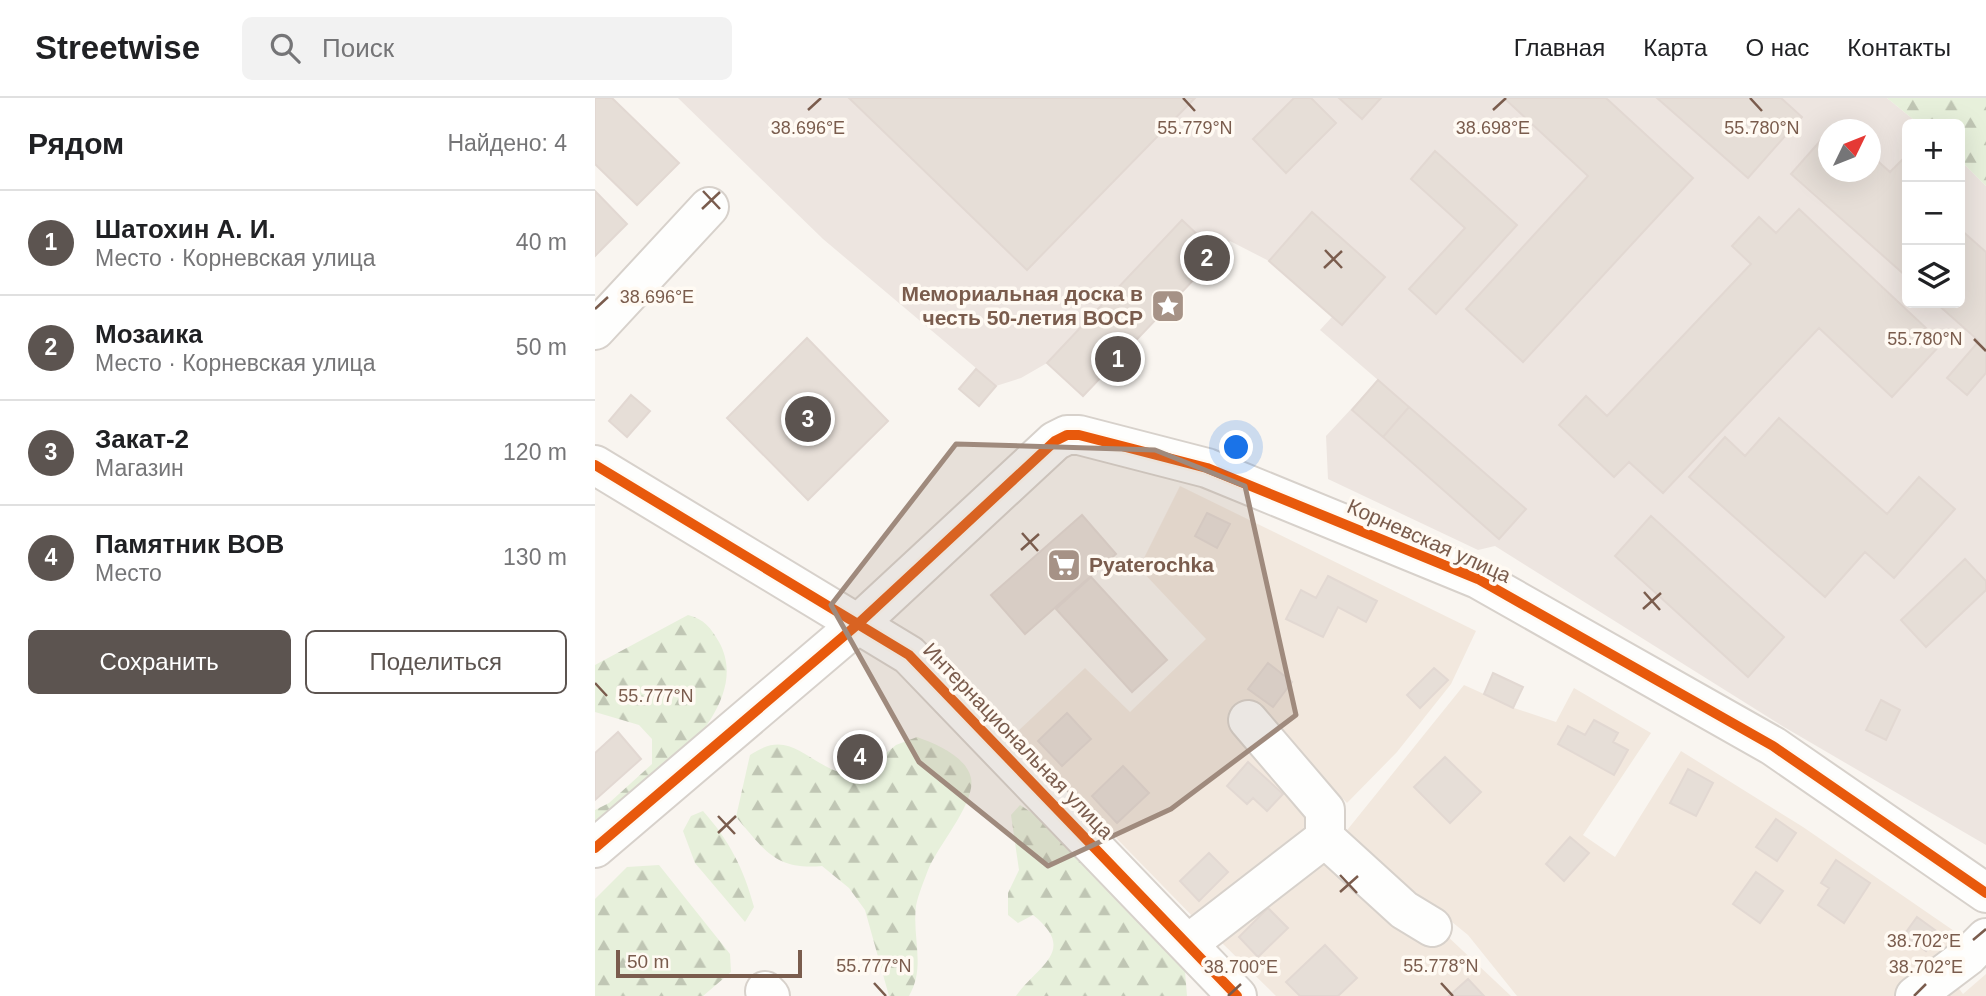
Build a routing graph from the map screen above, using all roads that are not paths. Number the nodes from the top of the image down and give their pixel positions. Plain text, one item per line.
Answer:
1 (709, 207) dead end
2 (596, 325) edge
3 (595, 466) edge
4 (858, 624) junction
5 (1248, 720) dead end
6 (1325, 838) junction
7 (595, 848) edge
8 (1986, 893) edge
9 (1432, 927) dead end
10 (1986, 938) edge
11 (1188, 944) junction
12 (1237, 996) edge
13 (1915, 996) edge

1 - 2 street
3 - 4 street, Интернациональная улица
4 - 7 street, Корневская улица
4 - 8 street, Корневская улица
4 - 11 street, Интернациональная улица
5 - 6 street
6 - 9 street
6 - 11 street
10 - 13 street
11 - 12 street, Интернациональная улица

